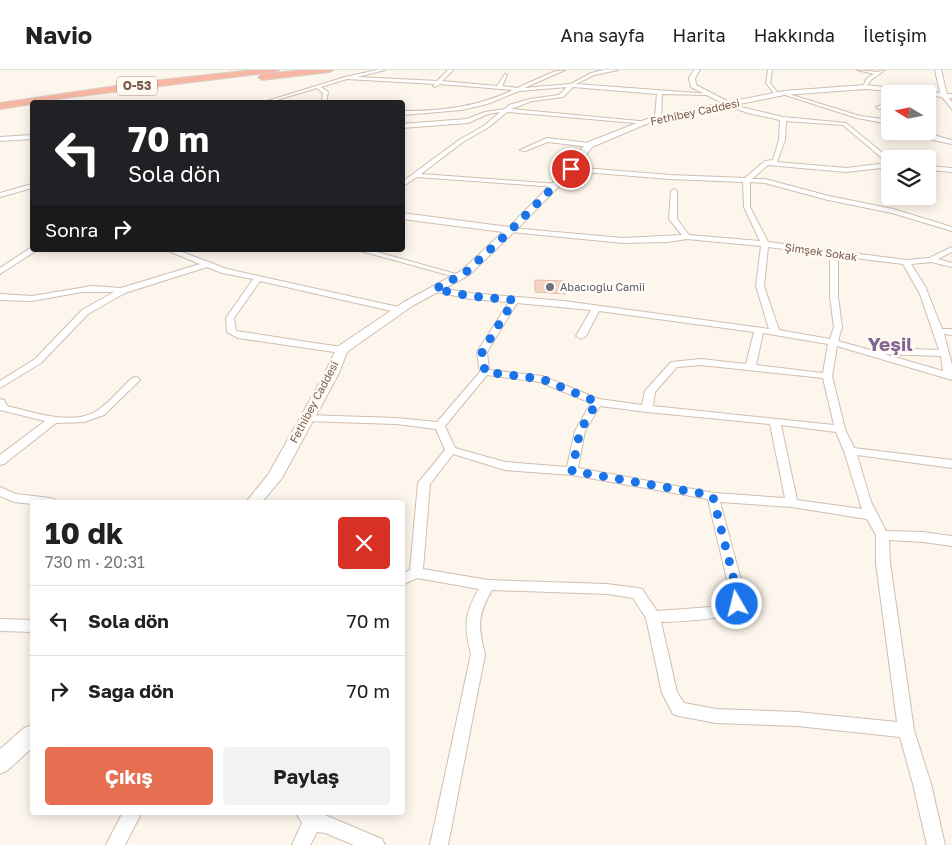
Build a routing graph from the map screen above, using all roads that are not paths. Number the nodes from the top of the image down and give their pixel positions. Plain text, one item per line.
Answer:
1 (275, 70) edge
2 (329, 70) edge
3 (383, 70) edge
4 (451, 70) edge
5 (564, 70) edge
6 (616, 70) edge
7 (697, 70) edge
8 (770, 70) edge
9 (859, 70) edge
10 (883, 70) edge
11 (938, 70) edge
12 (877, 73) junction
13 (505, 75) dead end
14 (346, 78) junction
15 (472, 78) dead end
16 (438, 83) junction
17 (468, 84) junction
18 (570, 86) junction
19 (318, 87) junction
20 (499, 87) junction
21 (432, 88) dead end
22 (865, 88) junction
23 (518, 89) junction
24 (881, 90) edge
25 (660, 93) junction
26 (708, 94) junction
27 (781, 94) junction
28 (948, 96) edge
29 (43, 100) edge
30 (78, 100) edge
31 (273, 100) edge
32 (324, 100) edge
33 (30, 102) edge
34 (730, 105) junction
35 (0, 106) edge
36 (30, 107) edge
37 (952, 107) edge
38 (506, 110) junction
39 (0, 112) edge
40 (405, 113) edge
41 (859, 117) junction
42 (658, 118) junction
43 (881, 118) edge
44 (783, 119) junction
45 (647, 122) junction
46 (844, 124) junction
47 (405, 126) edge
48 (30, 137) edge
49 (0, 139) edge
50 (936, 139) edge
51 (952, 142) edge
52 (589, 145) junction
53 (522, 150) dead end
54 (881, 156) edge
55 (767, 162) junction
56 (881, 165) edge
57 (571, 169) junction
58 (936, 169) edge
59 (952, 170) edge
60 (416, 175) junction
61 (747, 180) junction
62 (405, 183) edge
63 (556, 184) junction
64 (30, 187) edge
65 (674, 191) dead end
66 (0, 195) edge
67 (405, 216) edge
68 (952, 229) edge
69 (511, 230) junction
70 (687, 237) junction
71 (765, 244) junction
72 (952, 249) edge
73 (30, 252) edge
74 (175, 252) edge
75 (369, 252) edge
76 (834, 254) junction
77 (931, 260) junction
78 (906, 262) junction
79 (206, 265) junction
80 (952, 265) edge
81 (0, 272) edge
82 (459, 276) junction
83 (257, 279) junction
84 (435, 289) junction
85 (122, 291) junction
86 (0, 297) edge
87 (514, 300) junction
88 (596, 308) junction
89 (400, 310) junction
90 (759, 331) junction
91 (937, 331) junction
92 (775, 332) junction
93 (952, 332) edge
94 (581, 336) dead end
95 (833, 342) junction
96 (341, 350) junction
97 (860, 350) junction
98 (944, 354) junction
99 (750, 368) junction
100 (485, 372) junction
101 (827, 376) junction
102 (950, 376) edge
103 (135, 380) dead end
104 (0, 385) edge
105 (0, 402) edge
106 (597, 402) junction
107 (647, 409) junction
108 (307, 418) junction
109 (54, 419) junction
110 (775, 421) junction
111 (440, 426) junction
112 (840, 429) junction
113 (452, 450) junction
114 (850, 451) junction
115 (0, 461) edge
116 (952, 464) edge
117 (572, 471) junction
118 (0, 491) edge
119 (713, 497) junction
120 (32, 500) edge
121 (256, 500) edge
122 (792, 503) junction
123 (871, 515) junction
124 (882, 535) junction
125 (952, 541) edge
126 (416, 573) junction
127 (405, 578) edge
128 (488, 586) junction
129 (653, 617) junction
130 (0, 625) edge
131 (30, 626) edge
132 (906, 730) junction
133 (30, 737) edge
134 (0, 762) edge
135 (131, 815) edge
136 (308, 817) edge
137 (115, 845) edge
138 (301, 845) edge
139 (376, 845) edge
140 (439, 845) edge
141 (936, 845) edge

1 - 29 highway, O-53
2 - 30 highway, O-53
3 - 14 street
4 - 16 street
5 - 23 street
6 - 18 street
7 - 26 street
8 - 27 street
9 - 12 street
10 - 12 street
11 - 28 street
12 - 22 street
13 - 20 street
14 - 16 street
14 - 19 street
15 - 17 street
16 - 17 street
16 - 21 street
17 - 20 street
18 - 23 street
18 - 25 street
18 - 38 street
19 - 31 street
19 - 32 street
20 - 23 street
22 - 24 street, Fethibey Caddesi
22 - 27 street, Fethibey Caddesi
23 - 40 street
25 - 26 street
25 - 42 street
26 - 34 street
27 - 34 street, Fethibey Caddesi
27 - 41 street
28 - 37 street
33 - 35 highway, O-53
34 - 42 street, Fethibey Caddesi
34 - 44 street
36 - 39 highway
38 - 45 street
38 - 47 street
38 - 60 street
41 - 43 street
41 - 46 street
42 - 45 street, Fethibey Caddesi
44 - 46 street
44 - 55 street
45 - 52 street, Fethibey Caddesi
46 - 54 street
48 - 49 street
50 - 51 street
52 - 53 street
52 - 57 street, Fethibey Caddesi
55 - 56 street
55 - 61 street
57 - 61 street
57 - 63 street, Fethibey Caddesi
58 - 59 street
60 - 62 street
60 - 63 street
61 - 68 street
61 - 71 street
63 - 69 street, Fethibey Caddesi
64 - 66 street
65 - 70 street
67 - 69 street
69 - 70 street, Şimşek Sokak
69 - 82 street, Fethibey Caddesi
70 - 71 street, Şimşek Sokak
71 - 76 street, Şimşek Sokak
71 - 92 street
72 - 77 street, Şimşek Sokak
73 - 81 street
74 - 79 street
75 - 82 street
76 - 78 street, Şimşek Sokak
76 - 95 street
77 - 78 street, Şimşek Sokak
77 - 80 street
78 - 91 street
79 - 83 street
79 - 85 street
82 - 84 street, Fethibey Caddesi
83 - 89 street
83 - 96 street
84 - 87 street
84 - 89 street, Fethibey Caddesi
85 - 86 street
85 - 104 street
87 - 88 street
87 - 100 street
88 - 90 street
88 - 94 street
89 - 96 street, Fethibey Caddesi
90 - 92 street
90 - 99 street
91 - 93 street
91 - 98 street
92 - 95 street
95 - 97 street
95 - 101 street
96 - 108 street, Fethibey Caddesi
97 - 98 street
97 - 102 street
98 - 102 street
99 - 101 street
99 - 107 street
100 - 106 street
100 - 111 street
101 - 112 street
103 - 109 street
105 - 109 street
106 - 107 street
106 - 117 street
107 - 110 street
108 - 111 street
108 - 121 street, Fethibey Caddesi
109 - 115 street
110 - 112 street
110 - 122 street
111 - 113 street
112 - 114 street
113 - 117 street
113 - 126 street
114 - 116 street
114 - 123 street
117 - 119 street
118 - 120 street
119 - 122 street
119 - 129 street
122 - 123 street
123 - 124 street
124 - 125 street
124 - 132 street
126 - 127 street
126 - 128 street
128 - 129 street
128 - 140 street
129 - 132 street
130 - 131 street
132 - 141 street
133 - 134 street
135 - 137 street
136 - 138 street
136 - 139 street

